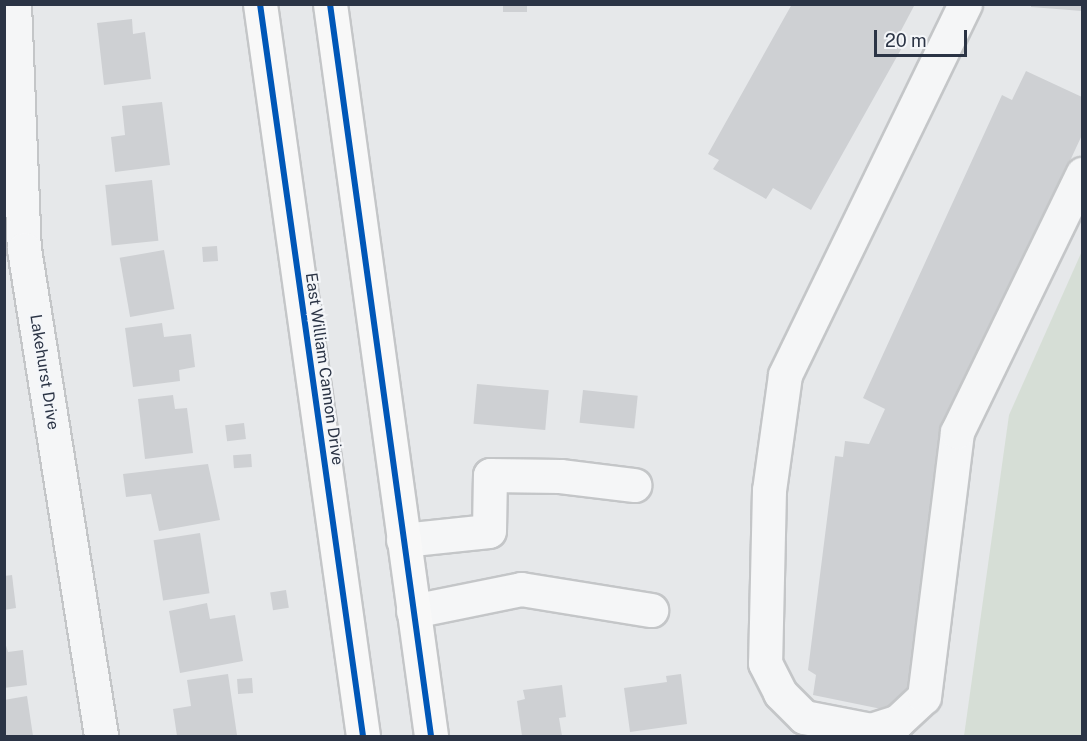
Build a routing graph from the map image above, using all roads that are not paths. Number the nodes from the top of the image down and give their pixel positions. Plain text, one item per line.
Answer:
1 (14, 4) edge
2 (260, 4) edge
3 (330, 4) edge
4 (965, 4) edge
5 (1083, 174) edge
6 (634, 485) dead end
7 (404, 540) junction
8 (651, 610) dead end
9 (413, 611) junction
10 (101, 736) edge
11 (363, 736) edge
12 (431, 736) edge

1 - 10 street, Lakehurst Drive
2 - 11 main road, East William Cannon Drive
3 - 7 main road
4 - 5 street
6 - 7 street
7 - 9 main road
8 - 9 street
9 - 12 main road

